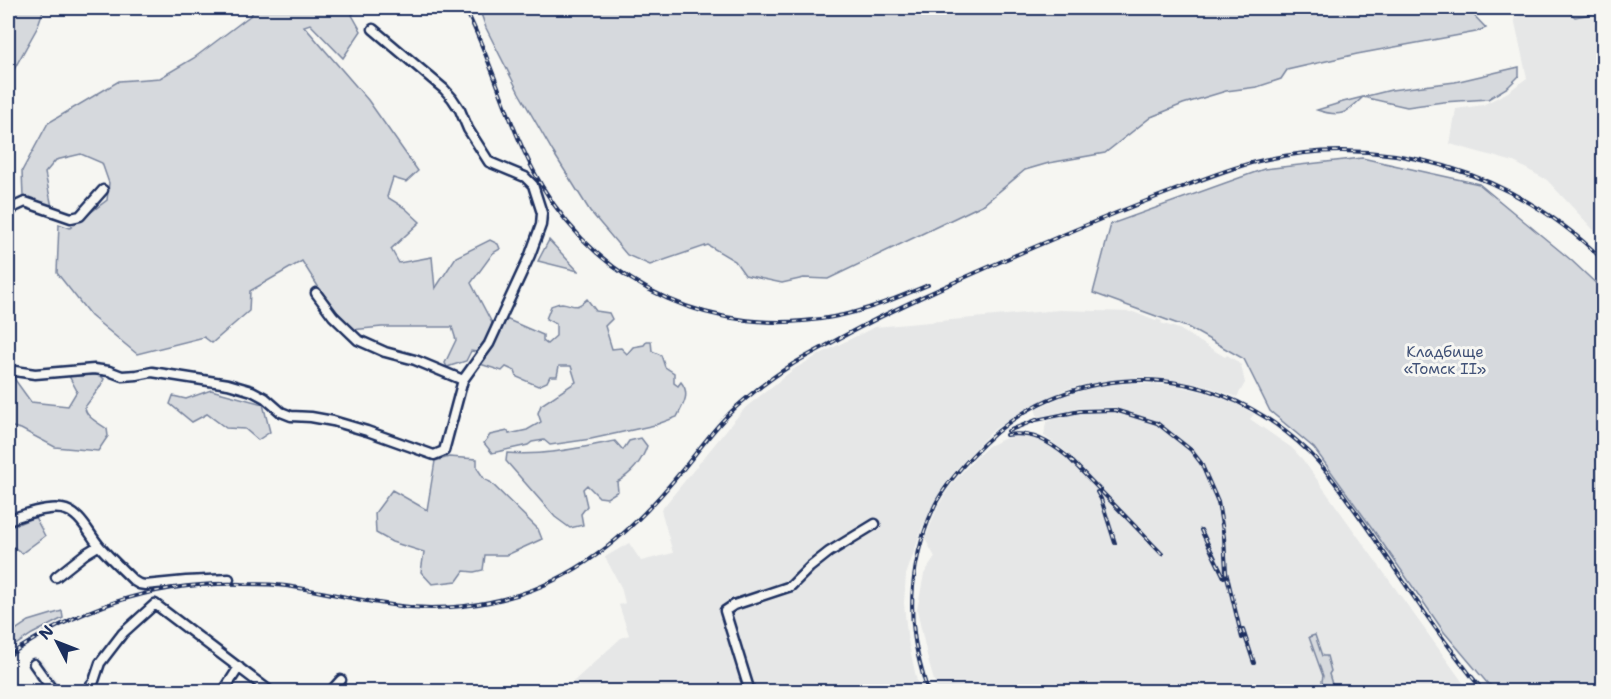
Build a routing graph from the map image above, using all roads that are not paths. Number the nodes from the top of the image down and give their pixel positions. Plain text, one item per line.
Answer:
1 (373, 29) dead end
2 (103, 190) dead end
3 (8, 215) edge
4 (316, 293) dead end
5 (8, 370) edge
6 (463, 380) junction
7 (8, 520) edge
8 (875, 524) dead end
9 (98, 546) junction
10 (56, 577) dead end
11 (229, 579) dead end
12 (34, 664) dead end
13 (239, 667) junction
14 (341, 680) dead end
15 (54, 692) edge
16 (85, 692) edge
17 (223, 692) edge
18 (271, 692) edge
19 (330, 692) edge
20 (750, 692) edge

1 - 6 street
2 - 3 street
4 - 6 street
5 - 6 street
7 - 9 street
8 - 20 street
9 - 10 street
9 - 11 street
12 - 15 street
13 - 16 street
13 - 17 street
13 - 18 street
14 - 19 street

